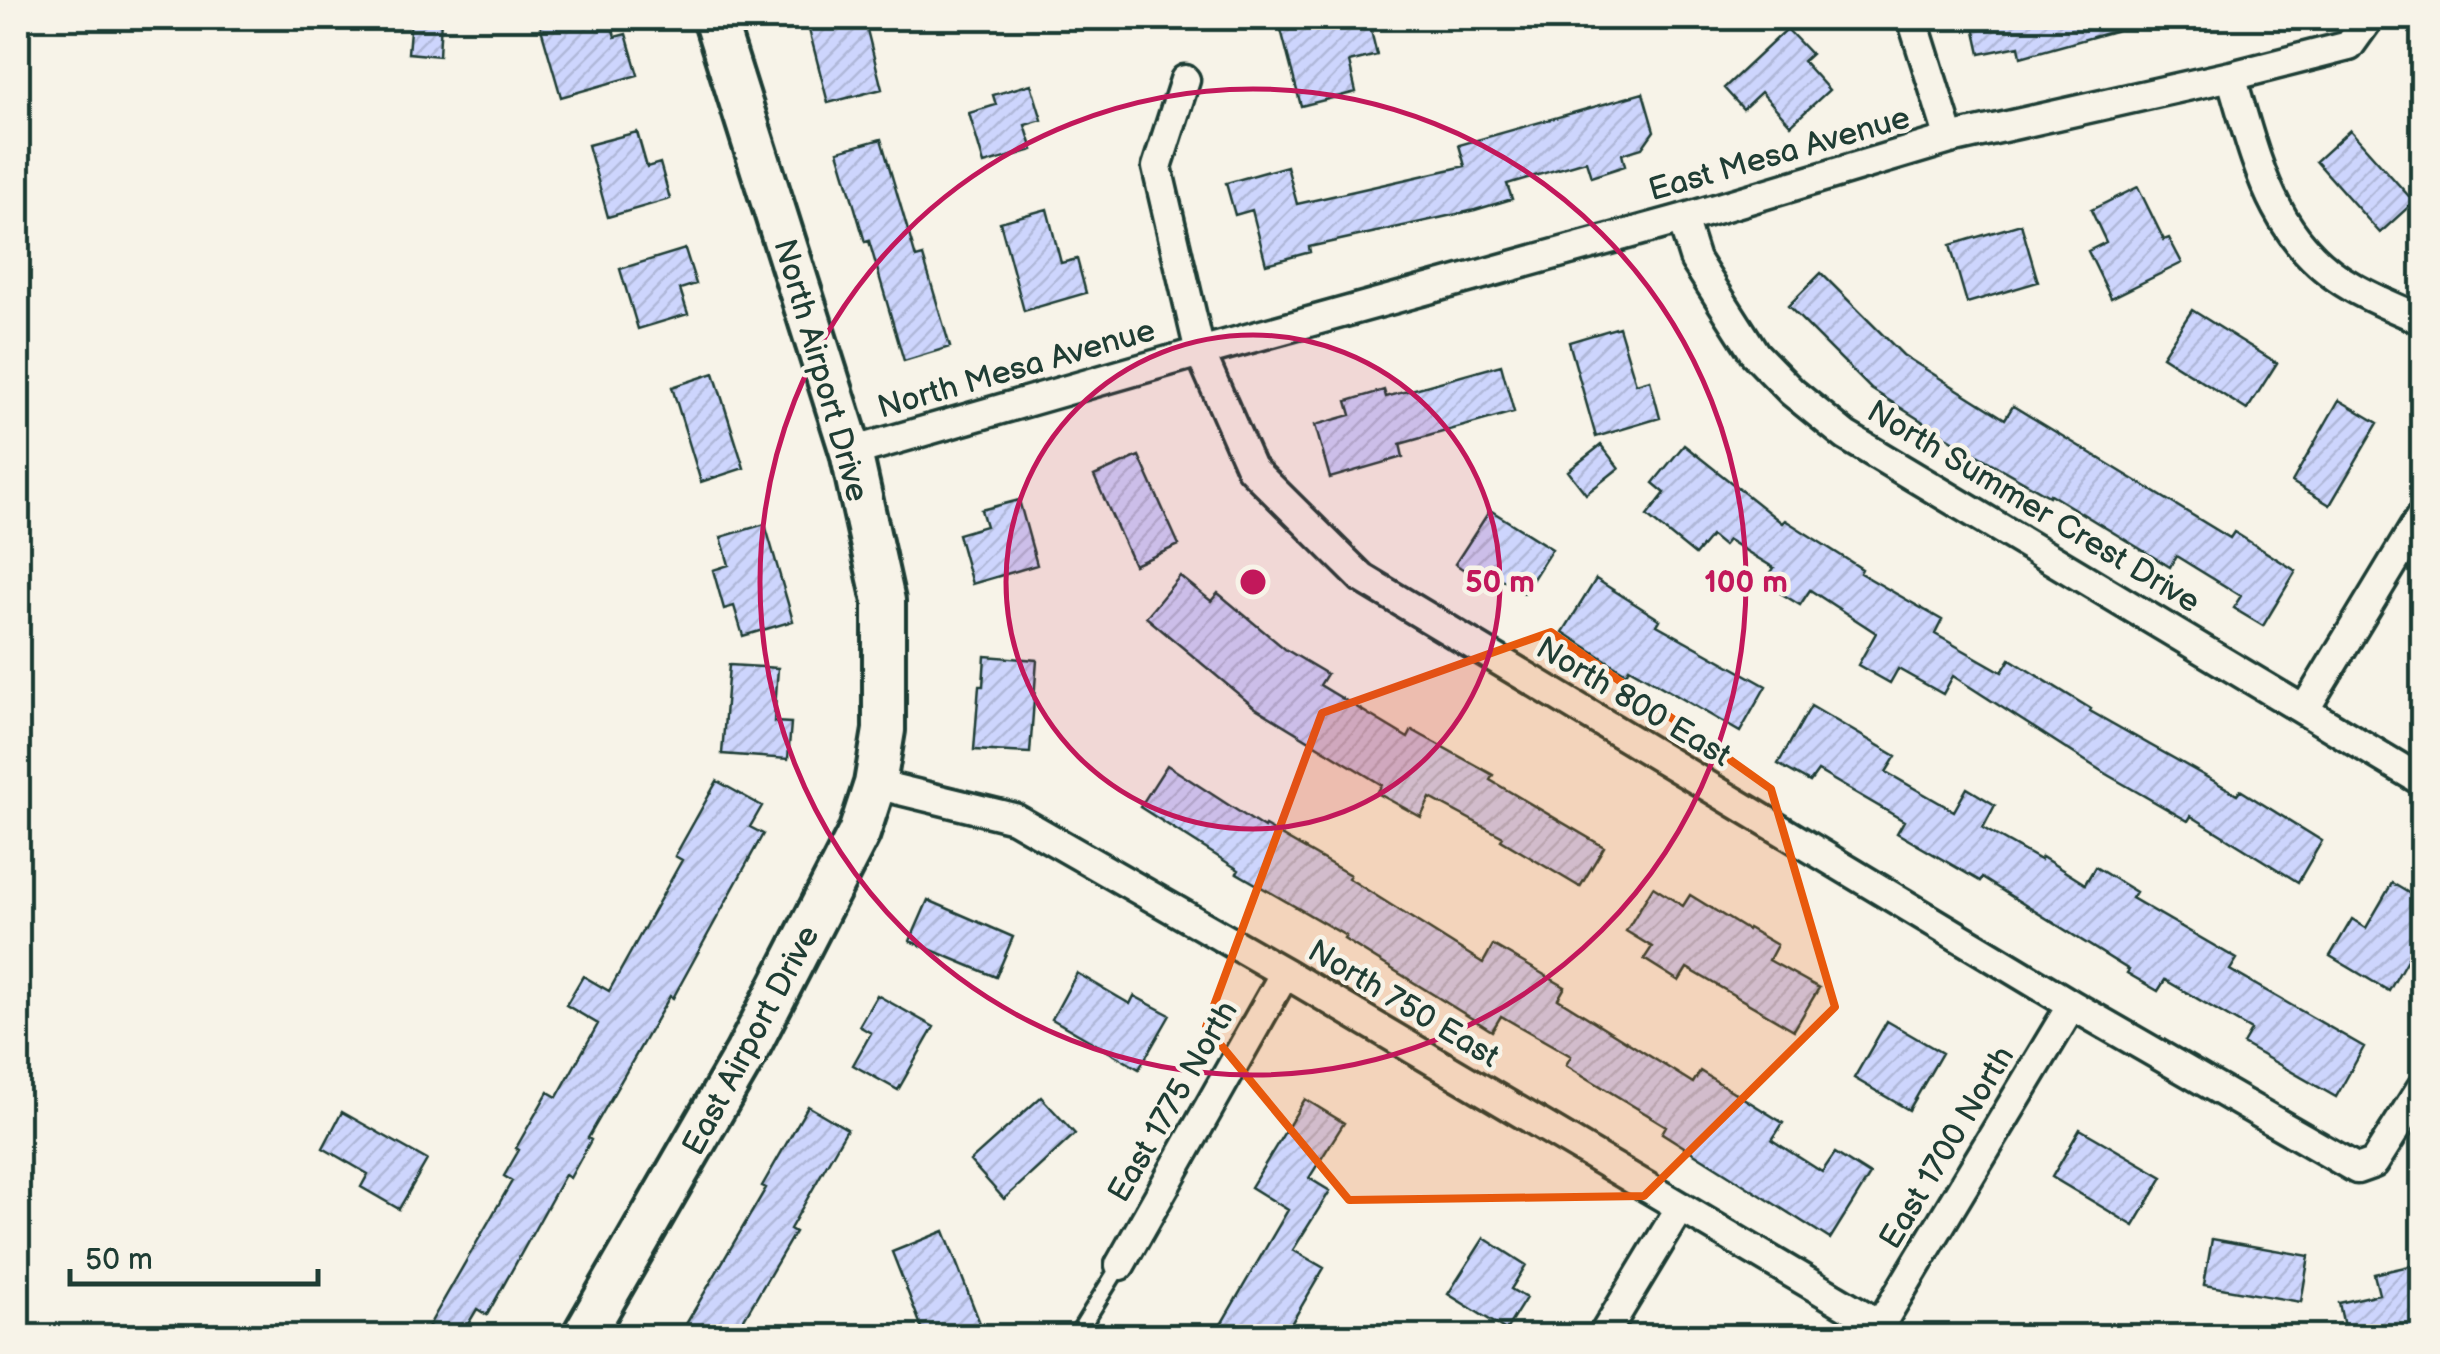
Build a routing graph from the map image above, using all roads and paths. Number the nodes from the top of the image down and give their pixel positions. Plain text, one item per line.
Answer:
1 (714, 18) edge
2 (1912, 18) edge
3 (2369, 18) edge
4 (2231, 76) junction
5 (1185, 80) dead end
6 (1950, 139) junction
7 (1682, 219) junction
8 (2422, 320) edge
9 (1200, 352) junction
10 (851, 452) junction
11 (2422, 515) edge
12 (2305, 708) junction
13 (884, 730) joint
14 (2422, 780) edge
15 (875, 784) junction
16 (1285, 973) junction
17 (2072, 1005) junction
18 (2422, 1087) edge
19 (1680, 1207) junction
20 (1120, 1264) joint
21 (1880, 1326) joint
22 (584, 1336) edge
23 (1076, 1336) edge
24 (1603, 1336) edge

1 - 10 street, North Airport Drive
2 - 6 street
3 - 4 street, East Mesa Avenue
4 - 6 street, East Mesa Avenue
4 - 8 street
5 - 9 street, North 800 East
6 - 7 street, East Mesa Avenue
7 - 9 street, East Mesa Avenue
7 - 12 street, North Summer Crest Drive
9 - 10 street, North Mesa Avenue
9 - 17 street, North 800 East
10 - 13 street, North Airport Drive
11 - 12 street
12 - 14 street, North Summer Crest Drive
13 - 15 street, East Airport Drive
15 - 16 street, North 750 East
15 - 22 street, East Airport Drive
16 - 19 street, North 750 East
16 - 20 street, East 1775 North
17 - 18 street, North 800 East
17 - 21 street, East 1700 North
19 - 21 street, North 750 East
19 - 24 street
20 - 23 lane

